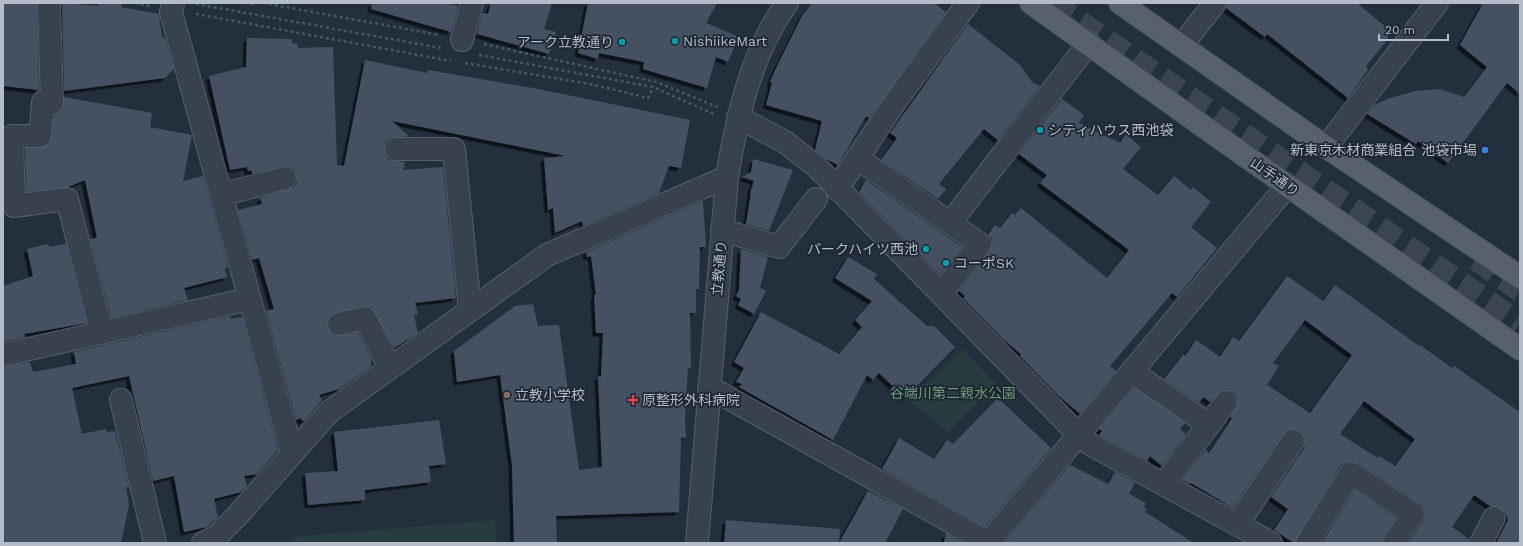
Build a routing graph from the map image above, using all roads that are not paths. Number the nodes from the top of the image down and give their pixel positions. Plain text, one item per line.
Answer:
1 (49, 3) edge
2 (472, 3) edge
3 (787, 3) edge
4 (968, 3) edge
5 (1031, 3) edge
6 (1120, 3) edge
7 (1215, 3) edge
8 (1437, 3) edge
9 (173, 6) edge
10 (462, 40) road end
11 (1089, 44) junction
12 (1181, 46) junction
13 (738, 117) junction
14 (1326, 147) junction
15 (396, 149) dead end
16 (857, 158) junction
17 (727, 177) junction
18 (285, 178) dead end
19 (1287, 186) junction
20 (837, 189) junction
21 (221, 195) junction
22 (816, 199) dead end
23 (950, 223) junction
24 (722, 230) junction
25 (1520, 277) edge
26 (941, 294) junction
27 (249, 299) junction
28 (470, 310) junction
29 (339, 324) dead end
30 (102, 333) junction
31 (1520, 349) edge
32 (3, 355) edge
33 (390, 368) junction
34 (1132, 372) junction
35 (709, 387) junction
36 (121, 400) dead end
37 (1226, 402) dead end
38 (1209, 425) junction
39 (1079, 435) junction
40 (1293, 441) dead end
41 (292, 454) junction
42 (1164, 484) junction
43 (1494, 518) dead end
44 (1237, 525) junction
45 (155, 543) edge
46 (203, 543) edge
47 (697, 543) edge
48 (988, 543) edge
49 (1271, 543) edge
50 (1307, 543) edge
51 (1394, 543) edge
52 (1481, 543) edge

1 - 30 street
2 - 10 street
3 - 13 street, 立教通り
4 - 16 street
5 - 11 main road, 山手通り
6 - 12 main road
7 - 12 street
8 - 14 street
9 - 21 street
11 - 19 main road, 山手通り
11 - 23 street
12 - 14 main road
13 - 17 street, 立教通り
13 - 20 street
14 - 25 main road
15 - 28 street
16 - 20 street
16 - 23 street
17 - 24 street, 立教通り
17 - 28 street
18 - 21 street
19 - 31 main road, 山手通り
19 - 34 street
20 - 26 street
21 - 27 street
22 - 24 street
23 - 26 street
24 - 35 street, 立教通り
26 - 39 street
27 - 30 street
27 - 41 street
28 - 33 street
29 - 33 street
30 - 32 street
33 - 41 street
34 - 38 street
34 - 39 street
35 - 47 street, 立教通り
35 - 48 street
36 - 45 street
37 - 38 street
38 - 42 street
39 - 42 street
39 - 48 street
40 - 44 street
41 - 46 street
42 - 44 street
43 - 52 street
44 - 49 street
50 - 51 street

